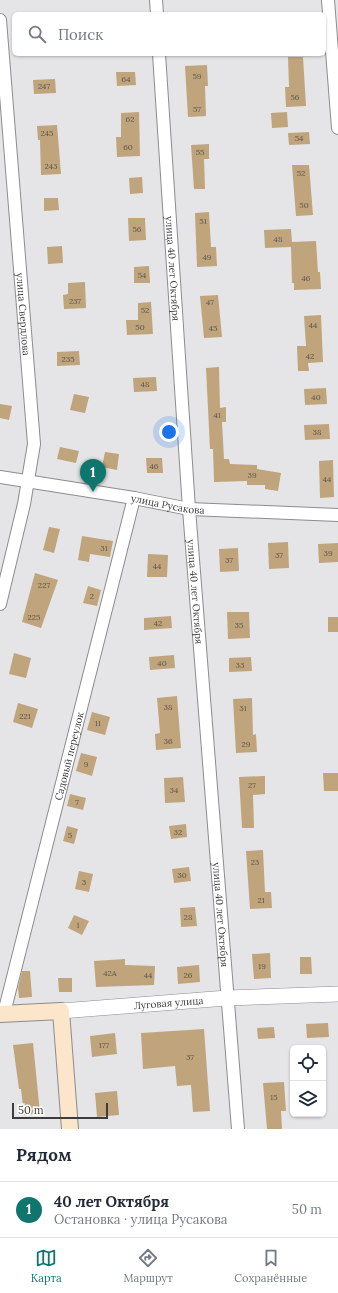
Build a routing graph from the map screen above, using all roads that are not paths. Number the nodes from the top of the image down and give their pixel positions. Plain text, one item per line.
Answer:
1 (156, 0) edge
2 (328, 0) edge
3 (157, 12) edge
4 (0, 20) edge
5 (159, 56) edge
6 (338, 128) edge
7 (0, 477) edge
8 (28, 482) junction
9 (134, 498) junction
10 (189, 509) junction
11 (338, 515) edge
12 (0, 604) edge
13 (338, 994) edge
14 (227, 998) junction
15 (61, 1010) junction
16 (2, 1014) edge
17 (70, 1129) edge
18 (238, 1129) edge

1 - 3 street
2 - 6 street
4 - 8 street, улица Свердлова
5 - 10 street, улица 40 лет Октября
7 - 8 street, улица Русакова
8 - 9 street, улица Русакова
8 - 12 street, улица Свердлова
9 - 10 street, улица Русакова
9 - 16 street, Садовый переулок
10 - 11 street, улица Русакова
10 - 14 street, улица 40 лет Октября
13 - 14 street, Луговая улица
14 - 15 street, Луговая улица
14 - 18 street, улица 40 лет Октября
15 - 16 main road, Луговая улица
15 - 17 main road

